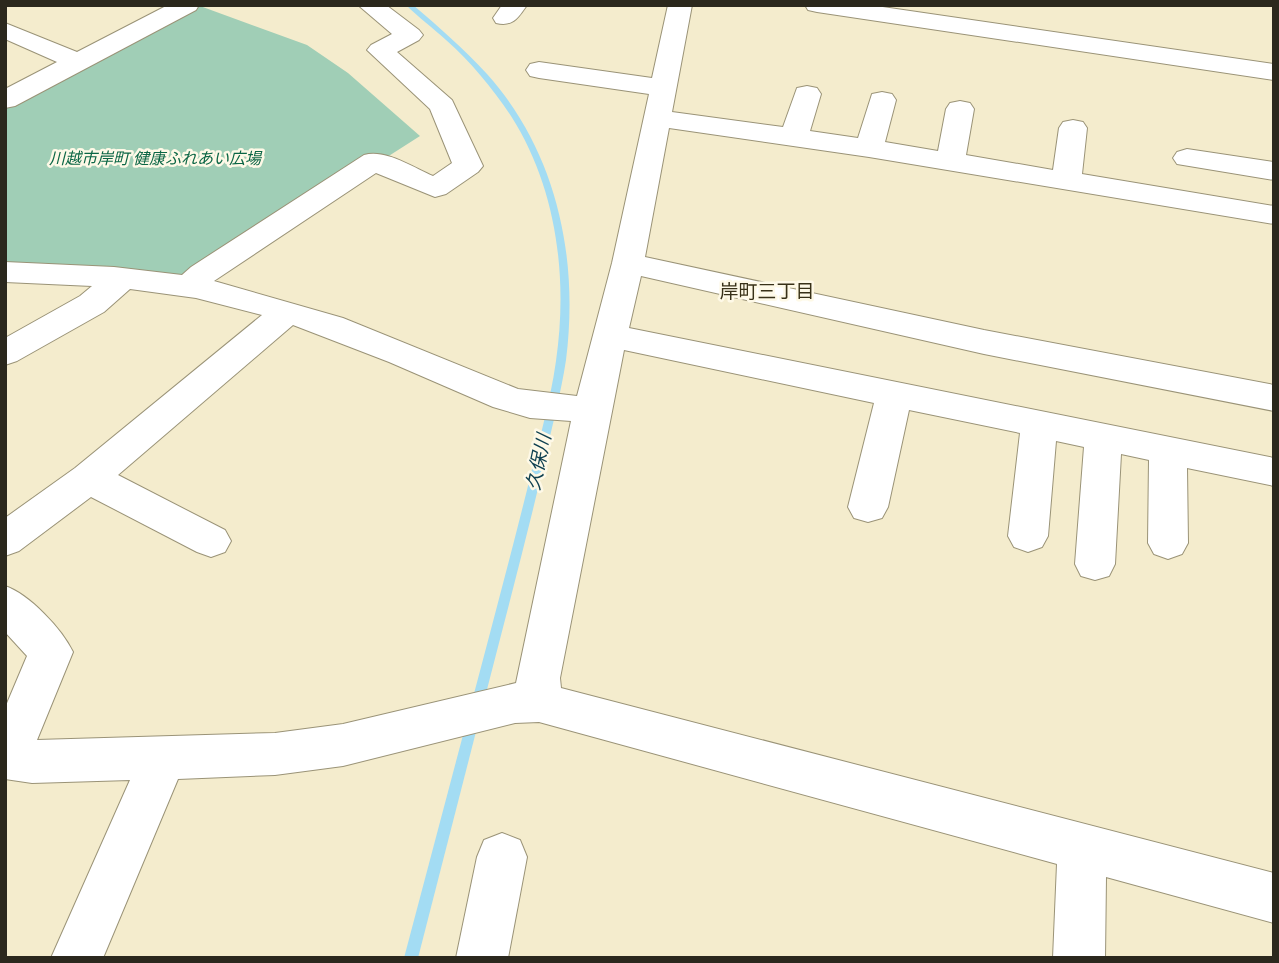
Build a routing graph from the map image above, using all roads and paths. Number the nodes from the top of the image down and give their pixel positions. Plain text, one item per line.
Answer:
1 (187, 5) edge
2 (370, 5) edge
3 (680, 5) edge
4 (817, 5) edge
5 (1011, 5) edge
6 (916, 13) edge
7 (5, 30) edge
8 (1007, 33) junction
9 (79, 62) junction
10 (539, 70) dead end
11 (1274, 72) edge
12 (807, 94) dead end
13 (5, 100) edge
14 (882, 100) dead end
15 (660, 103) junction
16 (960, 109) dead end
17 (1073, 128) dead end
18 (794, 138) junction
19 (869, 148) junction
20 (1187, 158) dead end
21 (951, 161) junction
22 (1274, 171) edge
23 (1066, 181) junction
24 (1274, 215) edge
25 (628, 263) junction
26 (5, 272) edge
27 (122, 279) junction
28 (189, 287) junction
29 (287, 312) junction
30 (610, 336) junction
31 (5, 353) edge
32 (894, 394) junction
33 (1274, 398) edge
34 (583, 409) junction
35 (1038, 424) junction
36 (1103, 437) junction
37 (1168, 450) junction
38 (1274, 472) edge
39 (89, 478) junction
40 (868, 507) dead end
41 (1028, 536) dead end
42 (5, 540) edge
43 (211, 541) dead end
44 (1168, 543) dead end
45 (1095, 564) dead end
46 (5, 603) edge
47 (527, 703) junction
48 (6, 758) edge
49 (163, 759) junction
50 (1082, 848) junction
51 (502, 857) dead end
52 (1274, 898) edge
53 (77, 958) edge
54 (482, 958) edge
55 (1079, 958) edge

1 - 9 street
2 - 28 street
3 - 15 street
4 - 6 street
5 - 8 street
6 - 8 street
7 - 9 street
8 - 11 street
9 - 13 street
10 - 15 street
12 - 18 street
14 - 19 street
15 - 18 street
15 - 25 street
16 - 21 street
17 - 23 street
18 - 19 street
19 - 21 street
20 - 22 street
21 - 23 street
23 - 24 street
25 - 30 street
25 - 33 street
26 - 27 street
27 - 28 street
27 - 31 street
28 - 29 street
29 - 34 street
29 - 39 street
30 - 32 street
30 - 34 street
32 - 35 street
32 - 40 street
34 - 47 street
35 - 36 street
35 - 41 street
36 - 37 street
36 - 45 street
37 - 38 street
37 - 44 street
39 - 42 street
39 - 43 street
46 - 48 street
47 - 49 street
47 - 50 street
48 - 49 street
49 - 53 street
50 - 52 street
50 - 55 street
51 - 54 street

